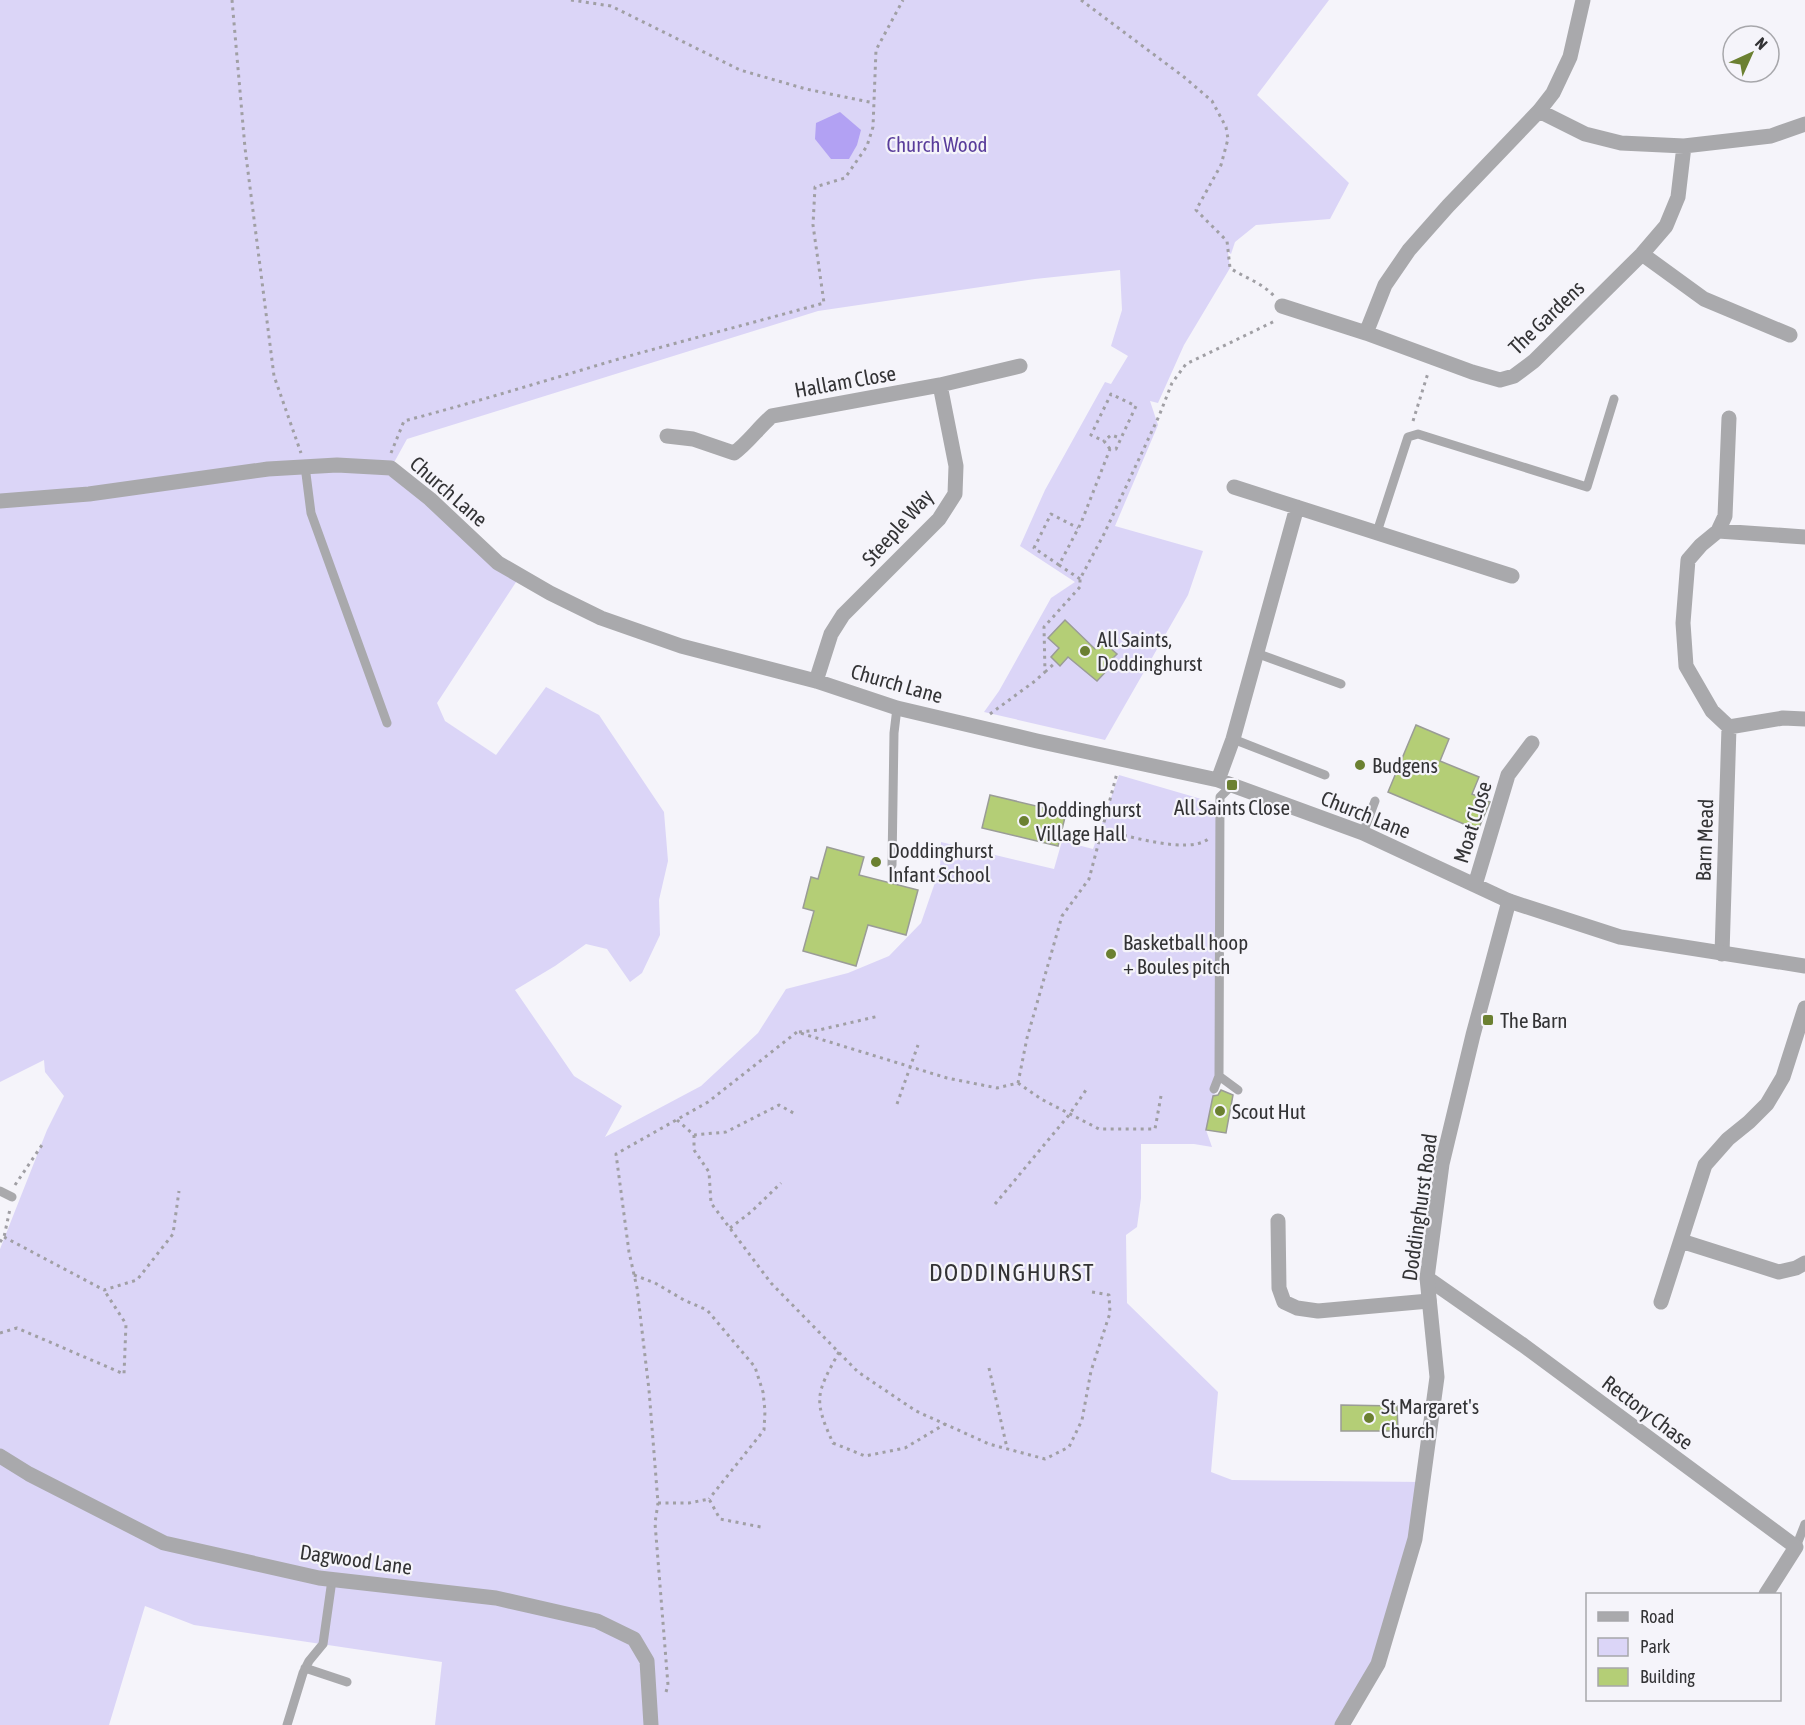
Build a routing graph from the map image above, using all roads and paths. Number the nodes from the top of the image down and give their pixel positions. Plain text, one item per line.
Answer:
1 (232, 0) edge
2 (571, 0) edge
3 (903, 0) edge
4 (1081, 0) edge
5 (1583, 0) edge
6 (874, 103) junction
7 (1539, 111) junction
8 (1805, 124) edge
9 (1684, 146) junction
10 (1642, 254) junction
11 (1289, 309) junction
12 (1366, 333) junction
13 (1790, 335) dead end
14 (1432, 357) junction
15 (1020, 366) dead end
16 (940, 385) junction
17 (1614, 399) dead end
18 (1729, 418) dead end
19 (668, 436) dead end
20 (1408, 437) junction
21 (1120, 438) junction
22 (1104, 441) junction
23 (1110, 449) junction
24 (305, 466) junction
25 (382, 468) junction
26 (1234, 487) dead end
27 (0, 501) edge
28 (1297, 507) junction
29 (1078, 528) junction
30 (1718, 531) junction
31 (1377, 532) junction
32 (1805, 537) edge
33 (1059, 565) junction
34 (1512, 576) dead end
35 (1080, 579) junction
36 (1256, 653) junction
37 (1055, 663) dead end
38 (1045, 672) junction
39 (816, 681) junction
40 (1341, 684) dead end
41 (897, 708) junction
42 (1805, 719) edge
43 (387, 723) dead end
44 (974, 726) junction
45 (1729, 728) junction
46 (1233, 739) junction
47 (1532, 743) dead end
48 (1120, 759) junction
49 (1325, 775) dead end
50 (1225, 782) junction
51 (1375, 801) dead end
52 (1102, 830) junction
53 (1219, 830) junction
54 (1363, 833) junction
55 (892, 865) dead end
56 (1475, 885) junction
57 (1509, 901) junction
58 (1722, 954) junction
59 (1805, 966) edge
60 (1805, 1008) edge
61 (879, 1016) dead end
62 (797, 1032) junction
63 (918, 1045) dead end
64 (911, 1067) junction
65 (1219, 1076) junction
66 (1018, 1083) junction
67 (1088, 1087) dead end
68 (1214, 1089) dead end
69 (1238, 1090) dead end
70 (1161, 1096) dead end
71 (897, 1104) dead end
72 (797, 1115) dead end
73 (1070, 1115) junction
74 (676, 1120) junction
75 (694, 1135) junction
76 (781, 1183) dead end
77 (0, 1191) edge
78 (179, 1191) dead end
79 (12, 1197) dead end
80 (995, 1204) dead end
81 (1278, 1221) dead end
82 (730, 1228) junction
83 (4, 1237) dead end
84 (1681, 1241) junction
85 (1805, 1263) edge
86 (634, 1275) junction
87 (1427, 1278) junction
88 (104, 1290) junction
89 (1092, 1292) dead end
90 (1429, 1301) junction
91 (1661, 1302) dead end
92 (0, 1334) edge
93 (839, 1352) junction
94 (989, 1368) dead end
95 (945, 1424) junction
96 (1007, 1448) junction
97 (0, 1456) edge
98 (709, 1498) junction
99 (658, 1503) junction
100 (1805, 1524) edge
101 (761, 1527) dead end
102 (1796, 1547) junction
103 (332, 1580) junction
104 (1767, 1593) edge
105 (305, 1668) junction
106 (347, 1682) dead end
107 (650, 1719) edge
108 (287, 1725) edge
109 (1342, 1725) edge

1 - 24 path
2 - 6 path
3 - 6 path
4 - 11 path
5 - 7 street
6 - 25 path
7 - 9 street
7 - 12 street
8 - 9 street
9 - 10 street, The Gardens
10 - 13 street
10 - 14 street, The Gardens
11 - 12 street, The Gardens
11 - 35 path
12 - 14 street, The Gardens
14 - 20 path
15 - 16 street, Hallam Close
16 - 19 street, Hallam Close
16 - 39 street, Steeple Way
17 - 20 lane
18 - 30 street
20 - 31 lane
21 - 22 path
21 - 22 path
21 - 23 path
22 - 23 path
23 - 29 path
24 - 25 street, Church Lane
24 - 27 street, Church Lane
24 - 43 lane
25 - 39 street, Church Lane
26 - 28 street
28 - 31 street
28 - 36 street
29 - 33 path
29 - 33 path
30 - 32 street
30 - 45 street
31 - 34 street
33 - 35 path
35 - 38 path
36 - 40 lane
36 - 46 street
37 - 38 path
38 - 44 path
39 - 41 street, Church Lane
41 - 44 street, Church Lane
41 - 55 lane
42 - 45 street
44 - 48 street, Church Lane
45 - 58 street, Barn Mead
46 - 49 lane
46 - 50 street
47 - 56 street, Moat Close
48 - 50 street, Church Lane
48 - 52 path
50 - 53 lane
50 - 54 street, Church Lane
51 - 54 lane
52 - 53 path
52 - 66 path
53 - 65 lane
54 - 56 street, Church Lane
56 - 57 street, Church Lane
57 - 58 street, Church Lane
57 - 87 street, Doddinghurst Road
58 - 59 street, Church Lane
60 - 84 street
61 - 62 path
62 - 64 path
62 - 74 path
63 - 64 path
64 - 66 path
64 - 71 path
65 - 68 lane
65 - 69 lane
66 - 73 path
67 - 73 path
70 - 73 path
72 - 75 path
73 - 80 path
74 - 75 path
74 - 86 path
75 - 82 path
76 - 82 path
77 - 79 lane
78 - 88 path
81 - 90 street
82 - 93 path
83 - 88 path
84 - 85 street
84 - 91 street
86 - 98 path
86 - 99 path
87 - 90 street, Doddinghurst Road
87 - 102 street, Rectory Chase
88 - 92 path
89 - 96 path
90 - 109 street, Doddinghurst Road
93 - 95 path
93 - 95 path
94 - 96 path
95 - 96 path
97 - 103 street, Dagwood Lane
98 - 99 path
98 - 101 path
99 - 107 path
100 - 102 lane
102 - 104 street
103 - 105 lane
103 - 107 street, Dagwood Lane
105 - 106 lane
105 - 108 lane

